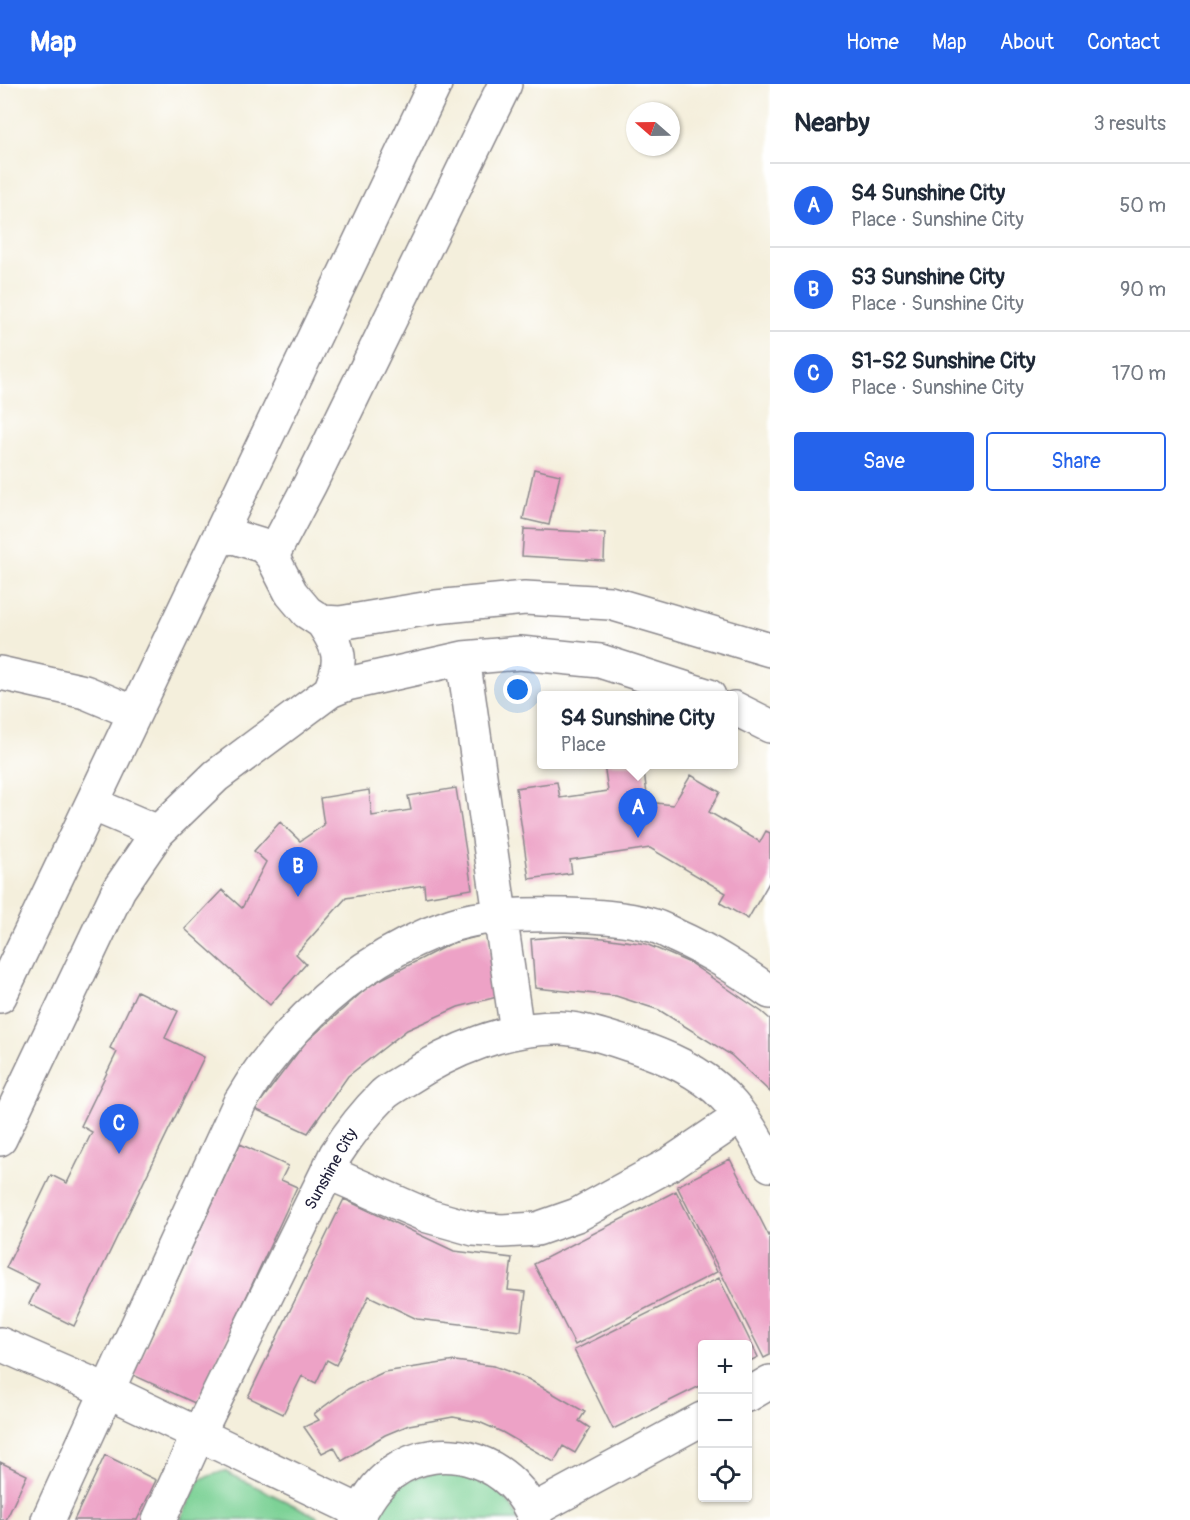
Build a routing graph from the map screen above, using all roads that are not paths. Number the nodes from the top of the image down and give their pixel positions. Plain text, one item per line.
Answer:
1 (435, 84) edge
2 (505, 84) edge
3 (219, 539) junction
4 (272, 556) junction
5 (322, 622) junction
6 (770, 650) edge
7 (463, 658) junction
8 (0, 673) edge
9 (330, 691) junction
10 (693, 691) edge
11 (738, 710) edge
12 (135, 713) junction
13 (770, 726) edge
14 (92, 804) junction
15 (158, 832) junction
16 (500, 917) junction
17 (770, 992) edge
18 (0, 996) edge
19 (517, 1032) junction
20 (741, 1116) junction
21 (0, 1139) edge
22 (770, 1165) edge
23 (327, 1172) junction
24 (0, 1344) edge
25 (770, 1382) edge
26 (108, 1391) junction
27 (749, 1394) edge
28 (698, 1421) edge
29 (199, 1433) junction
30 (358, 1516) edge
31 (534, 1516) edge
32 (48, 1520) edge
33 (159, 1520) edge

1 - 3 street
2 - 4 street
3 - 4 street
3 - 12 street
4 - 5 street
5 - 6 street
5 - 9 street
7 - 9 street
7 - 10 street
7 - 16 street
8 - 12 street
9 - 15 street
11 - 13 street
12 - 14 street
14 - 15 street
14 - 18 street
15 - 21 street
16 - 17 street
16 - 19 street
16 - 26 street
19 - 20 street, Sunshine City
19 - 23 street, Sunshine City
20 - 22 street, Sunshine City
20 - 23 street
23 - 29 street, Sunshine City
24 - 26 street
25 - 27 street
26 - 29 street
26 - 32 street
28 - 31 street
29 - 30 street
29 - 33 street, Sunshine City
30 - 31 street

